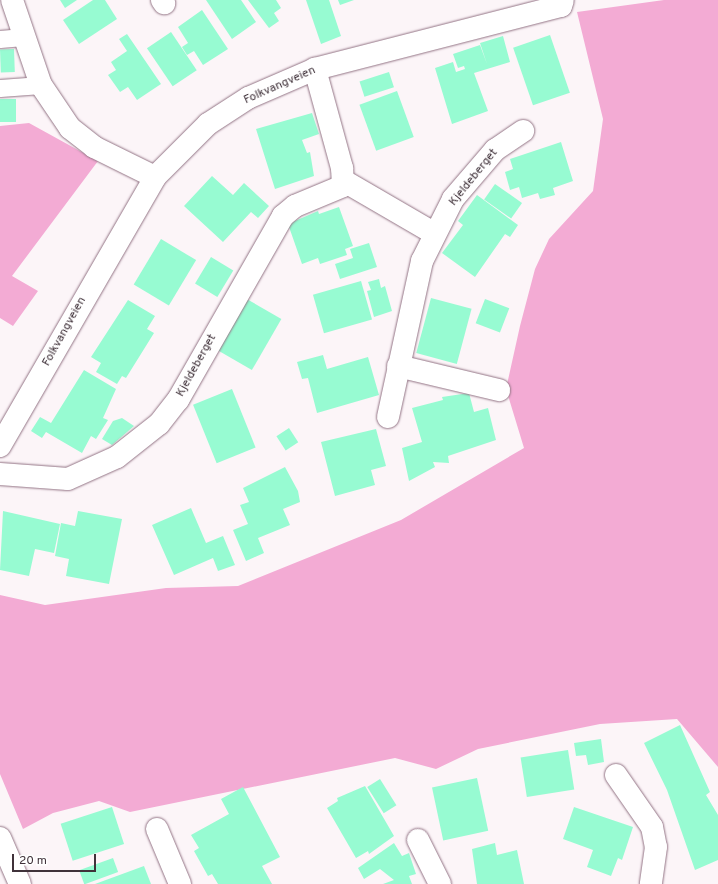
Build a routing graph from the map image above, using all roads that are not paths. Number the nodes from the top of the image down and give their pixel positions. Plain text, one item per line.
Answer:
1 (12, 0) edge
2 (563, 0) edge
3 (23, 37) junction
4 (0, 39) edge
5 (315, 69) junction
6 (41, 86) junction
7 (0, 88) edge
8 (523, 131) dead end
9 (155, 177) junction
10 (344, 181) junction
11 (435, 234) junction
12 (398, 366) junction
13 (499, 390) dead end
14 (388, 416) dead end
15 (0, 446) edge
16 (0, 474) edge
17 (616, 775) dead end
18 (157, 829) dead end
19 (0, 838) edge
20 (418, 840) dead end
21 (20, 884) edge
22 (180, 884) edge
23 (440, 884) edge
24 (651, 884) edge

1 - 3 street
2 - 5 street, Folkvangveien
3 - 4 lane
3 - 6 street
5 - 9 street, Folkvangveien
5 - 10 street
6 - 7 lane
6 - 9 street
8 - 11 street, Kjeldeberget
9 - 15 street, Folkvangveien
10 - 11 street
10 - 16 street, Kjeldeberget
11 - 12 street, Kjeldeberget
12 - 13 street
12 - 14 street, Kjeldeberget
17 - 24 street
18 - 22 street
19 - 21 street
20 - 23 street

